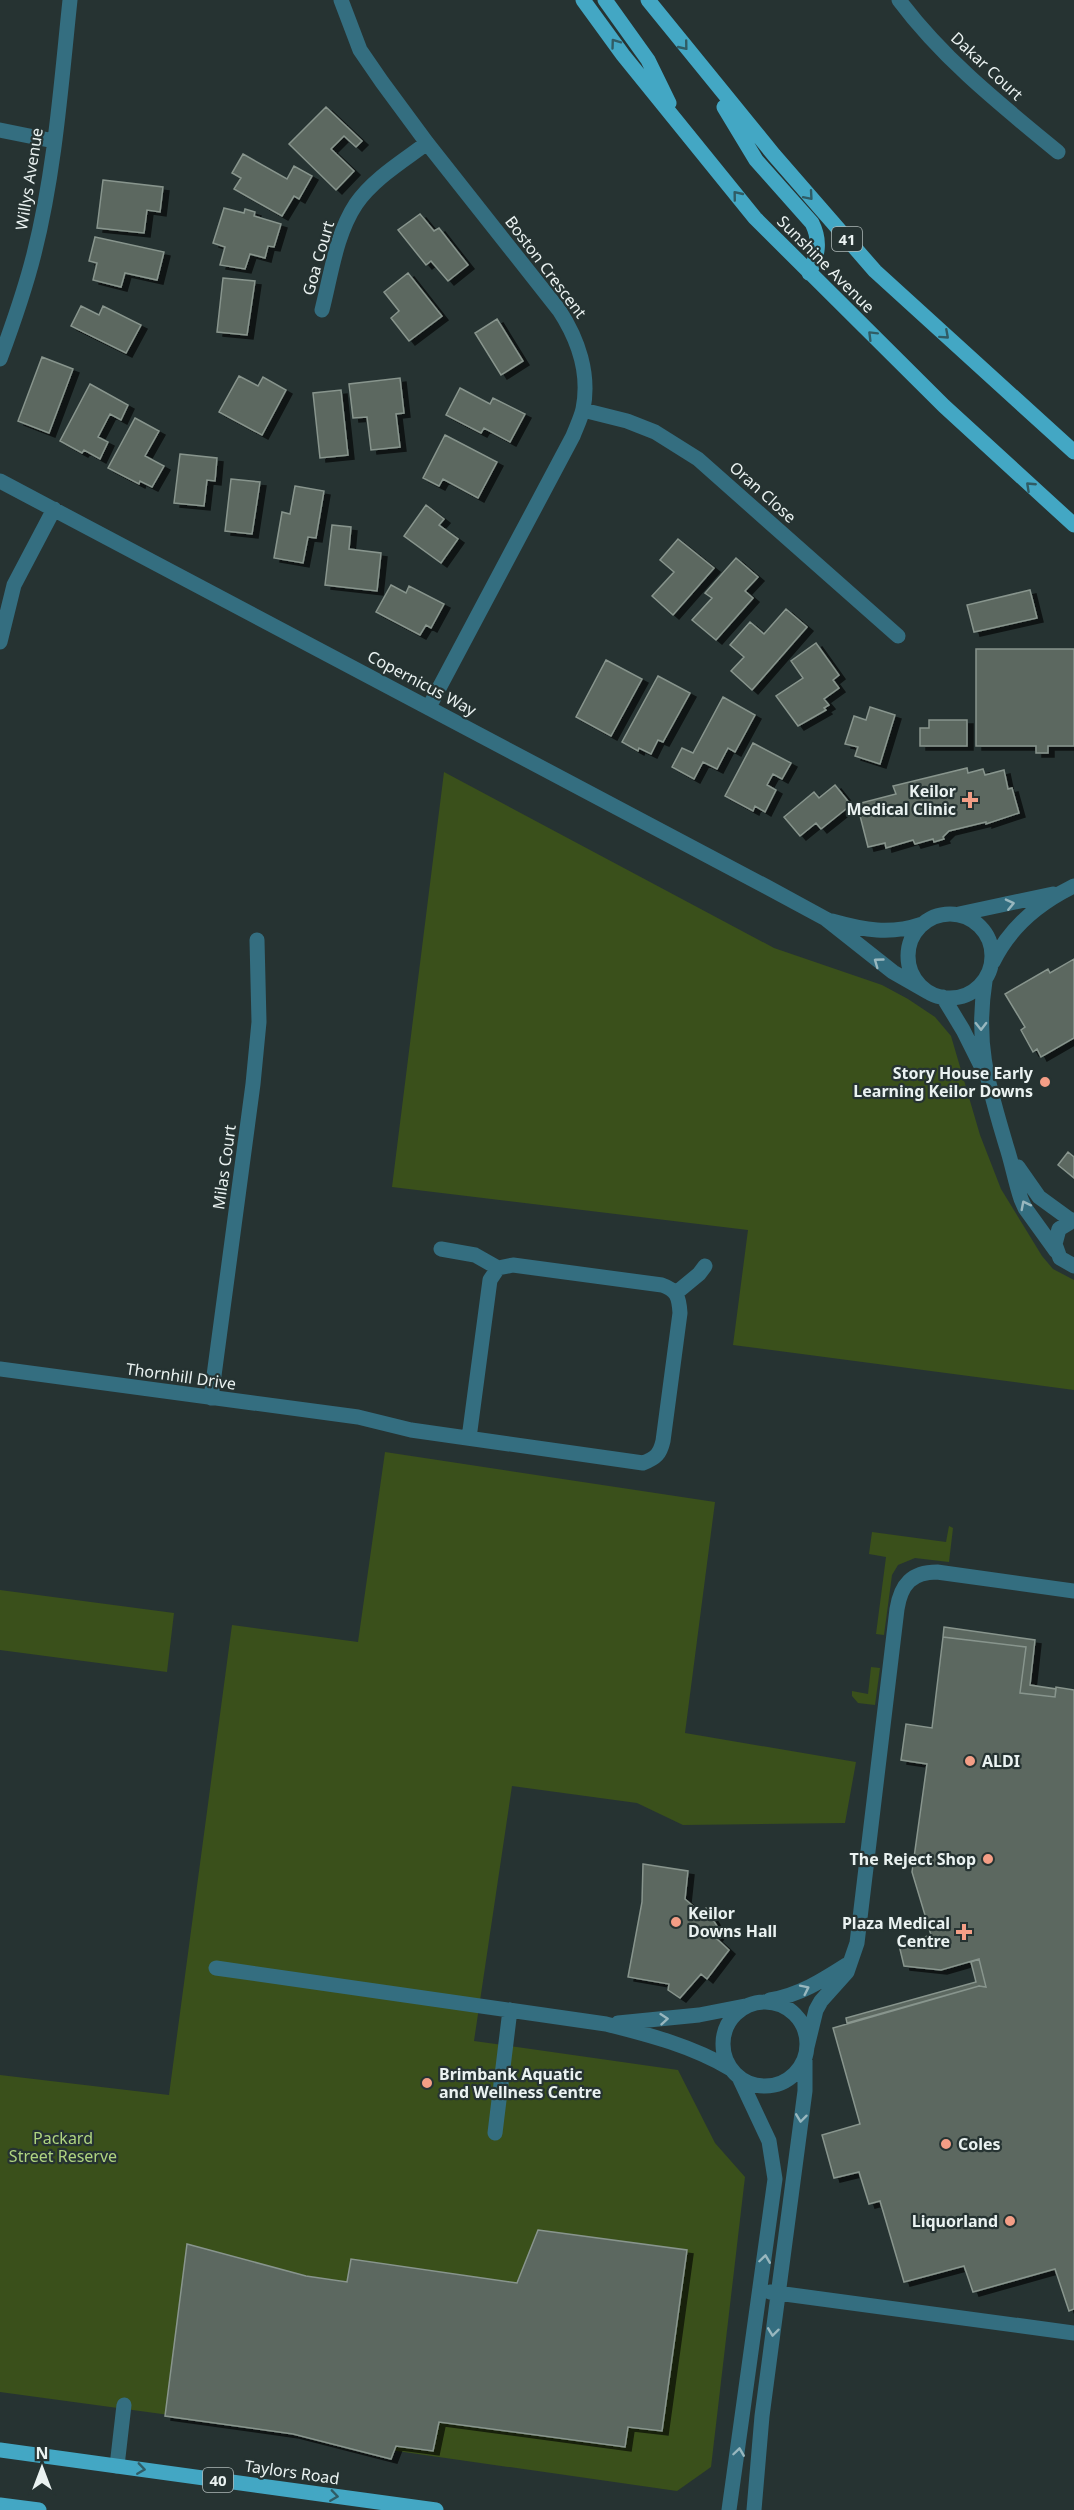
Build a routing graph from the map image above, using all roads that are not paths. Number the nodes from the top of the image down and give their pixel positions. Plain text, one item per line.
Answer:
1 (70, 0) edge
2 (340, 0) edge
3 (583, 0) edge
4 (604, 0) edge
5 (648, 0) edge
6 (899, 0) edge
7 (699, 65) junction
8 (681, 127) junction
9 (0, 130) edge
10 (54, 141) junction
11 (427, 143) junction
12 (1058, 152) dead end
13 (809, 273) junction
14 (322, 310) dead end
15 (0, 359) edge
16 (583, 410) junction
17 (1074, 452) edge
18 (0, 481) edge
19 (54, 509) junction
20 (1074, 525) edge
21 (898, 636) dead end
22 (0, 642) edge
23 (429, 707) junction
24 (1068, 889) edge
25 (959, 914) junction
26 (826, 919) junction
27 (922, 924) junction
28 (257, 940) dead end
29 (993, 962) junction
30 (985, 981) junction
31 (936, 995) junction
32 (985, 1072) junction
33 (1008, 1152) junction
34 (1073, 1220) edge
35 (441, 1249) dead end
36 (1056, 1251) junction
37 (705, 1266) dead end
38 (1074, 1266) edge
39 (498, 1268) junction
40 (676, 1293) junction
41 (0, 1369) edge
42 (211, 1398) junction
43 (469, 1438) junction
44 (1074, 1591) edge
45 (848, 1964) junction
46 (216, 1968) dead end
47 (753, 2004) junction
48 (510, 2010) junction
49 (606, 2024) junction
50 (806, 2054) junction
51 (735, 2073) junction
52 (495, 2133) dead end
53 (761, 2291) junction
54 (778, 2293) junction
55 (1074, 2333) edge
56 (124, 2405) dead end
57 (0, 2450) edge
58 (117, 2466) junction
59 (0, 2505) edge
60 (39, 2510) edge
61 (436, 2510) edge
62 (729, 2510) edge
63 (754, 2510) edge

1 - 10 street, Willys Avenue
2 - 11 street, Boston Crescent
8 -> 3 main road, Sunshine Avenue
4 - 8 main road
5 -> 7 main road, Sunshine Avenue / 41
6 - 12 street, Dakar Court
7 - 13 main road
7 -> 17 main road, Sunshine Avenue / 41
13 -> 8 main road, Sunshine Avenue
9 - 10 street
10 - 15 street, Willys Avenue
11 - 14 street, Goa Court
11 - 16 street, Boston Crescent
20 -> 13 main road, Sunshine Avenue
16 - 21 street, Oran Close
16 - 23 street, Boston Crescent
18 - 19 street, Copernicus Way
19 - 22 street
19 - 23 street, Copernicus Way
23 - 26 street, Copernicus Way
25 -> 24 street
24 - 29 street
25 - 27 street
25 - 29 street
26 - 27 street, Copernicus Way
31 -> 26 street, Copernicus Way
27 - 31 street
28 - 42 street, Milas Court
29 - 30 street
30 - 31 street
30 -> 32 street
31 - 32 street
32 - 33 street
33 - 34 street
36 -> 33 street
34 - 36 street
35 - 39 street
36 - 38 street
37 - 40 street
39 - 40 street
39 - 43 street
40 - 43 street, Thornhill Drive
41 - 42 street, Thornhill Drive
42 - 43 street, Thornhill Drive
44 - 45 street
47 -> 45 street
45 - 50 street
46 - 48 street
49 -> 47 street
47 - 50 street
47 - 51 street
48 - 49 street
48 - 52 street
49 - 51 street
50 - 51 street
50 -> 54 street
53 -> 51 street
53 - 54 street
62 -> 53 street
54 - 55 street
54 -> 63 street
56 - 58 street
57 - 58 main road, Taylors Road / 40
58 -> 61 main road, Taylors Road / 40
59 - 60 main road

